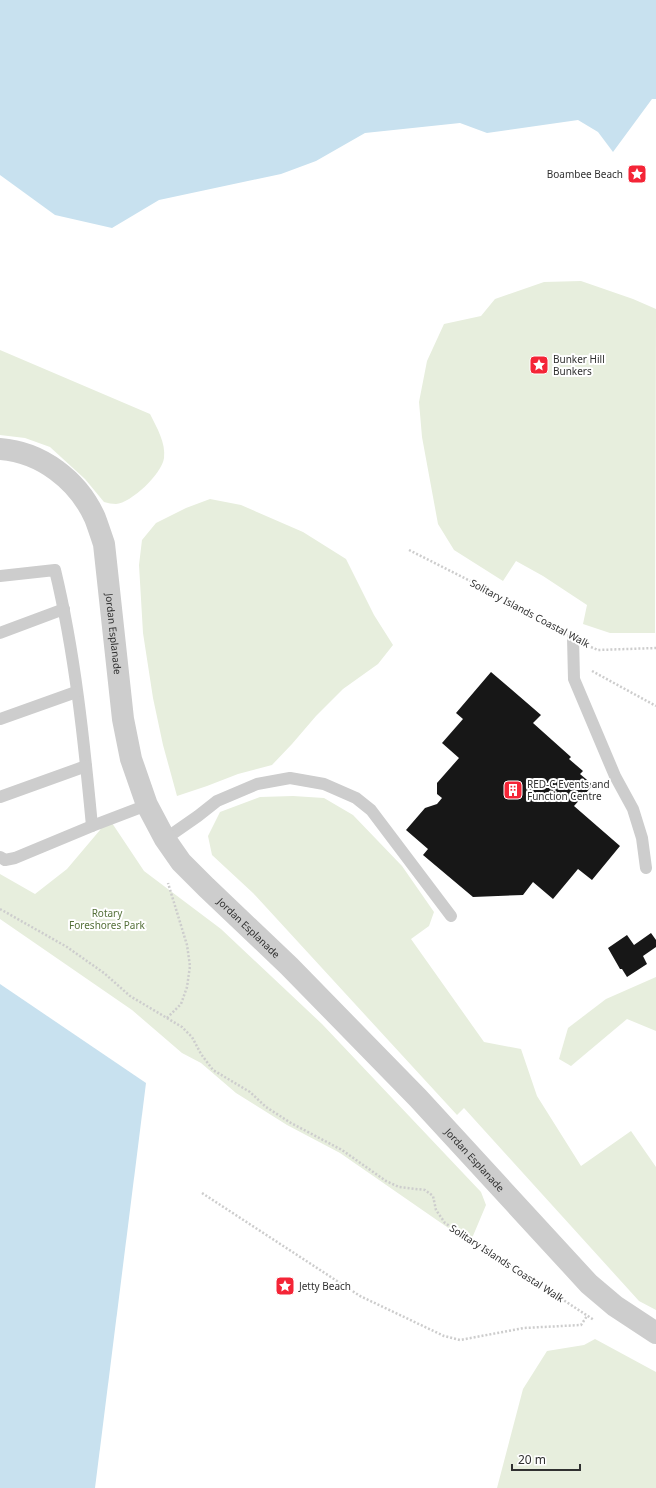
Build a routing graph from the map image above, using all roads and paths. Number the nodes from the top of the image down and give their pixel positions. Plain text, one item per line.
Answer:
1 (0, 449) edge
2 (410, 550) dead end
3 (0, 576) edge
4 (64, 609) junction
5 (0, 633) edge
6 (573, 637) junction
7 (656, 648) edge
8 (574, 661) junction
9 (76, 692) junction
10 (656, 706) edge
11 (0, 719) edge
12 (86, 766) junction
13 (0, 797) edge
14 (147, 805) junction
15 (92, 826) junction
16 (165, 839) junction
17 (0, 857) edge
18 (646, 868) dead end
19 (0, 909) edge
20 (452, 916) dead end
21 (202, 1192) dead end
22 (587, 1316) junction
23 (601, 1324) dead end
24 (656, 1333) edge

1 - 14 street, Jordan Esplanade
2 - 6 path, Solitary Islands Coastal Walk
3 - 4 lane
4 - 5 lane
4 - 9 lane
6 - 7 path, Solitary Islands Coastal Walk
6 - 8 lane
8 - 10 path
8 - 18 lane
9 - 11 lane
9 - 12 lane
12 - 13 lane
12 - 15 lane
14 - 15 lane
14 - 16 street, Jordan Esplanade
15 - 17 lane
16 - 20 lane
16 - 24 street, Jordan Esplanade
19 - 22 path, Solitary Islands Coastal Walk
21 - 22 path
22 - 23 path, Solitary Islands Coastal Walk

